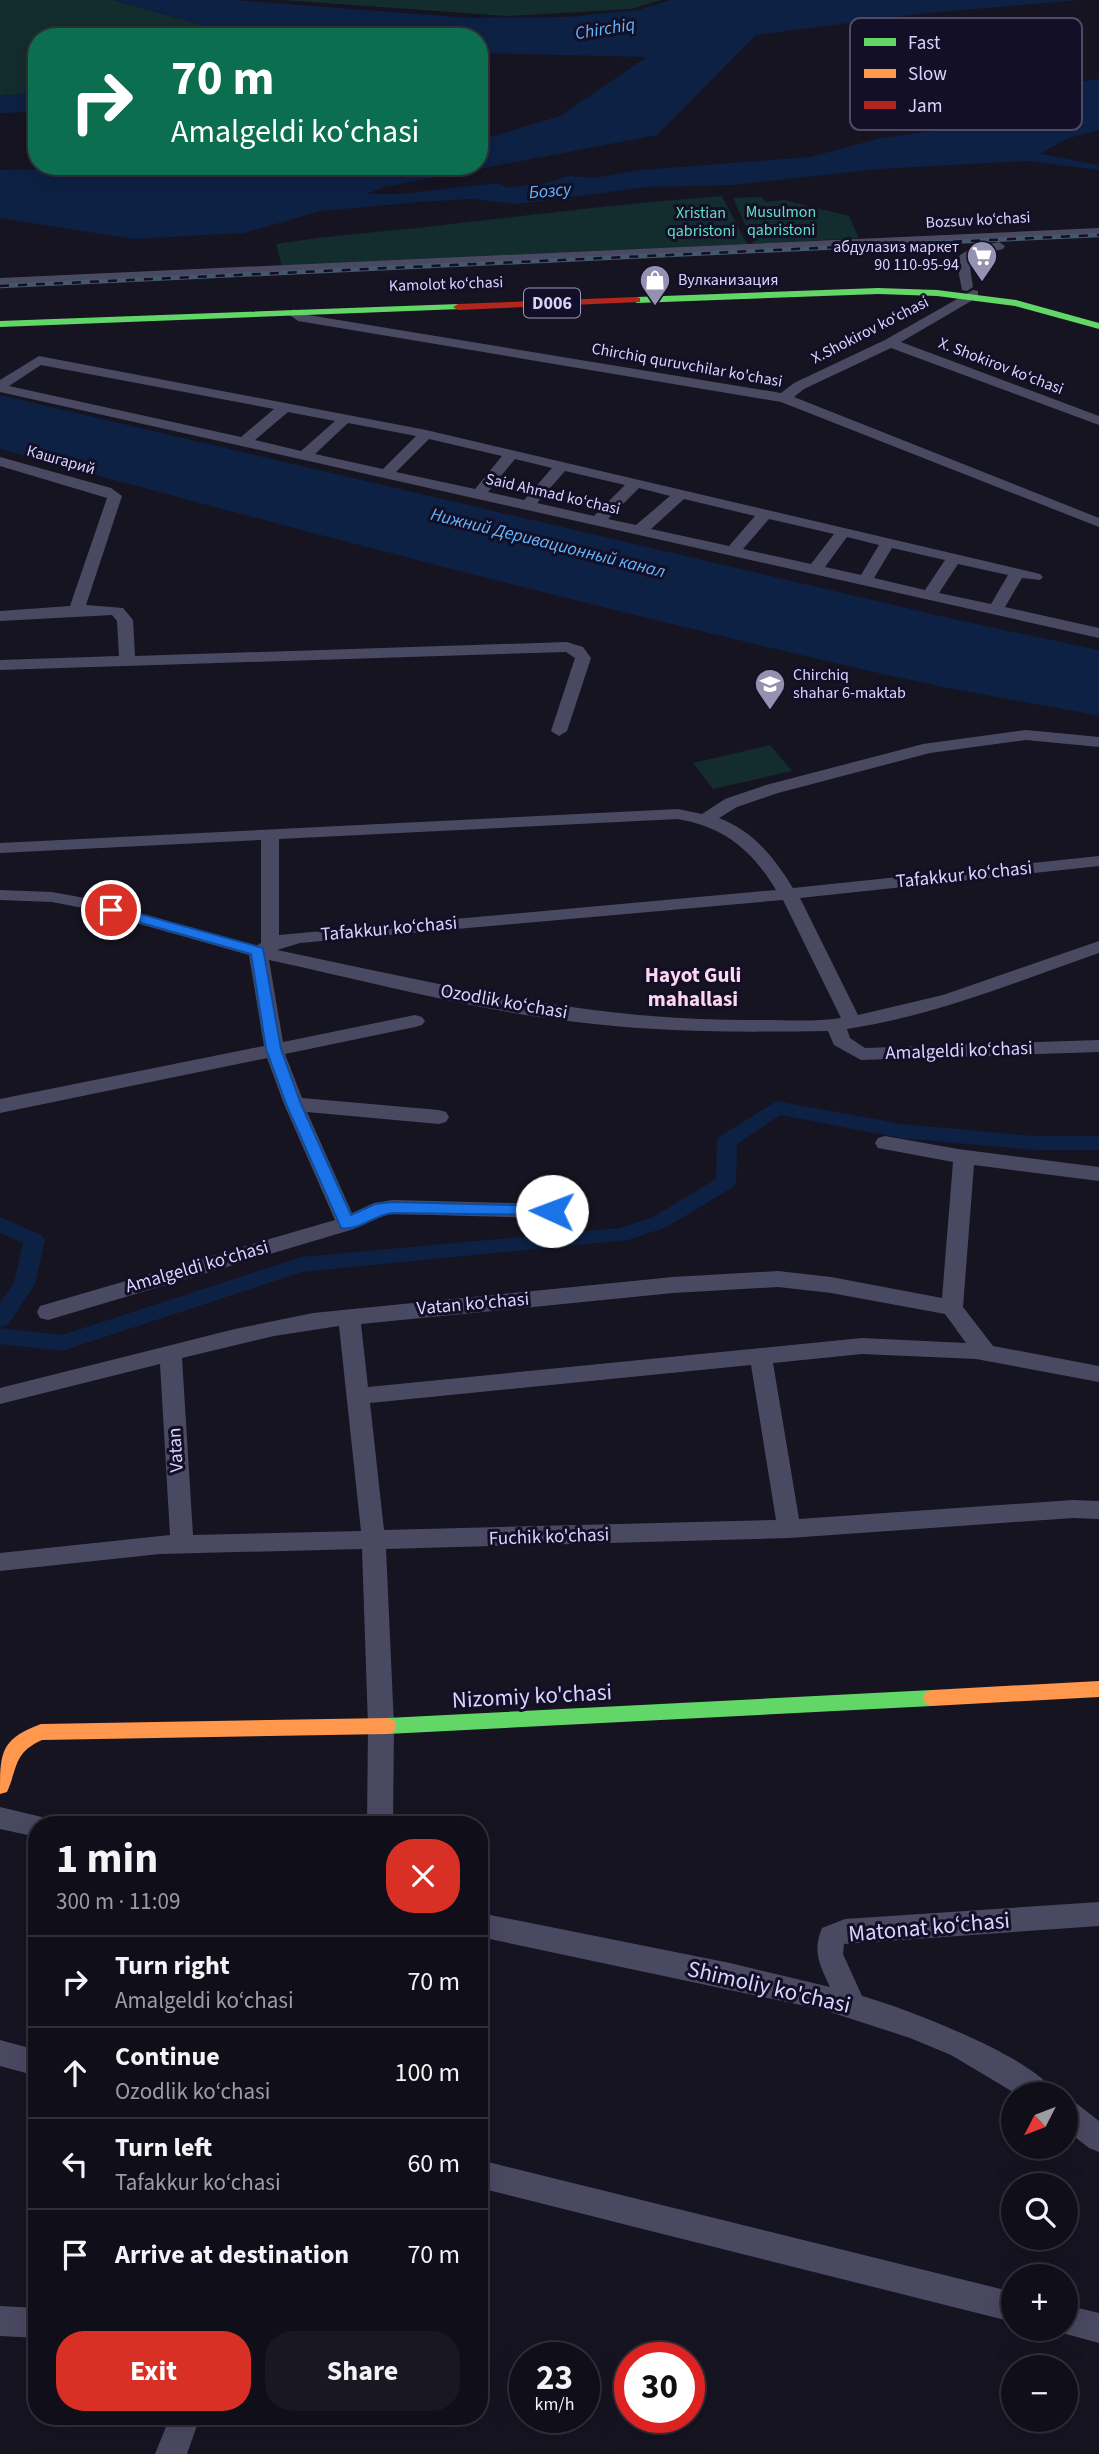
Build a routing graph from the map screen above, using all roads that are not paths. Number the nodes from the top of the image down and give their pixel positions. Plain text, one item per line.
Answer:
1 (1099, 232) edge
2 (1099, 240) edge
3 (0, 282) edge
4 (970, 291) junction
5 (293, 313) junction
6 (0, 318) edge
7 (1099, 319) edge
8 (0, 324) edge
9 (1099, 326) edge
10 (890, 343) junction
11 (0, 387) edge
12 (784, 398) junction
13 (285, 407) junction
14 (346, 418) junction
15 (1099, 421) edge
16 (426, 434) junction
17 (243, 443) junction
18 (512, 454) junction
19 (304, 456) junction
20 (0, 461) edge
21 (561, 466) junction
22 (386, 474) junction
23 (636, 483) junction
24 (681, 494) junction
25 (478, 495) junction
26 (527, 506) junction
27 (765, 514) junction
28 (597, 522) junction
29 (1099, 523) edge
30 (639, 531) junction
31 (843, 532) junction
32 (888, 542) junction
33 (732, 552) junction
34 (954, 558) junction
35 (815, 570) junction
36 (1017, 573) junction
37 (1035, 577) dead end
38 (865, 581) junction
39 (929, 596) junction
40 (77, 610) junction
41 (996, 610) junction
42 (1, 616) edge
43 (1099, 633) edge
44 (127, 660) junction
45 (0, 665) edge
46 (559, 731) dead end
47 (1099, 742) edge
48 (706, 818) junction
49 (270, 835) junction
50 (0, 848) edge
51 (1099, 861) edge
52 (788, 894) junction
53 (0, 895) edge
54 (1099, 947) edge
55 (264, 948) junction
56 (415, 1021) dead end
57 (844, 1024) junction
58 (1099, 1046) edge
59 (274, 1049) junction
60 (294, 1104) junction
61 (0, 1106) edge
62 (439, 1117) dead end
63 (885, 1143) dead end
64 (964, 1156) junction
65 (1099, 1174) edge
66 (552, 1211) dead end
67 (347, 1224) junction
68 (952, 1308) junction
69 (48, 1312) dead end
70 (349, 1316) junction
71 (986, 1353) junction
72 (760, 1354) junction
73 (171, 1355) junction
74 (1099, 1374) edge
75 (0, 1396) edge
76 (358, 1396) junction
77 (1099, 1510) edge
78 (789, 1530) junction
79 (374, 1542) junction
80 (182, 1545) junction
81 (0, 1562) edge
82 (1099, 1689) edge
83 (381, 1727) junction
84 (0, 1786) edge
85 (380, 1816) edge
86 (0, 1818) edge
87 (28, 1824) edge
88 (1099, 1914) edge
89 (488, 1928) edge
90 (852, 2005) junction
91 (0, 2053) edge
92 (28, 2061) edge
93 (1022, 2082) edge
94 (1078, 2122) edge
95 (1099, 2138) edge
96 (488, 2176) edge
97 (1001, 2304) edge
98 (0, 2321) edge
99 (28, 2323) edge
100 (1078, 2323) edge
101 (1099, 2328) edge
102 (182, 2425) edge
103 (171, 2454) edge

1 - 3 street, Bozsuv ko‘chasi
2 - 4 street
4 - 5 main road, D006
4 - 6 main road, Kamolot ko‘chasi / D006
4 - 7 main road, Kamolot ko‘chasi / D006
4 - 9 main road, D006
4 - 10 street, X.Shokirov ko‘chasi
5 - 8 main road, D006
5 - 12 street, Chirchiq quruvchilar ko'chasi
10 - 12 street, X.Shokirov ko‘chasi
10 - 15 street, X. Shokirov ko‘chasi
11 - 13 street, Said Ahmad ko‘chasi
11 - 17 street, Said Ahmad ko‘chasi
12 - 29 street, Chirchiq quruvchilar ko'chasi
13 - 14 street, Said Ahmad ko‘chasi
13 - 17 street
14 - 16 street, Said Ahmad ko‘chasi
14 - 19 street
16 - 18 street, Said Ahmad ko‘chasi
16 - 22 street
17 - 19 street, Said Ahmad ko‘chasi
18 - 21 street, Said Ahmad ko‘chasi
18 - 25 street
19 - 22 street, Said Ahmad ko‘chasi
20 - 40 street, Кашгарий
21 - 23 street, Said Ahmad ko‘chasi
21 - 26 street
22 - 25 street, Said Ahmad ko‘chasi
23 - 24 street, Said Ahmad ko‘chasi
23 - 28 street
24 - 27 street, Said Ahmad ko‘chasi
24 - 30 street
25 - 26 street, Said Ahmad ko‘chasi
26 - 28 street, Said Ahmad ko‘chasi
27 - 31 street, Said Ahmad ko‘chasi
27 - 33 street
28 - 30 street, Said Ahmad ko‘chasi
30 - 33 street, Said Ahmad ko‘chasi
31 - 32 street, Said Ahmad ko‘chasi
31 - 35 street
32 - 34 street, Said Ahmad ko‘chasi
32 - 38 street
33 - 35 street, Said Ahmad ko‘chasi
34 - 36 street, Said Ahmad ko‘chasi
34 - 39 street
35 - 38 street, Said Ahmad ko‘chasi
36 - 37 street, Said Ahmad ko‘chasi
36 - 41 street
38 - 39 street, Said Ahmad ko‘chasi
39 - 41 street, Said Ahmad ko‘chasi
40 - 42 street
40 - 44 street
41 - 43 street, Said Ahmad ko‘chasi
44 - 45 street
44 - 46 street
47 - 48 street
48 - 49 street
48 - 52 street
49 - 50 street
49 - 55 street
51 - 52 street, Tafakkur ko‘chasi
52 - 55 street, Tafakkur ko‘chasi
52 - 57 street
53 - 55 street, Tafakkur ko‘chasi
54 - 57 street, Ozodlik ko‘chasi
55 - 57 street, Ozodlik ko‘chasi
55 - 59 street
56 - 59 street
57 - 58 street, Amalgeldi ko‘chasi
59 - 60 street
59 - 61 street
60 - 62 street
60 - 67 street
63 - 64 street
64 - 65 street
64 - 68 street
66 - 67 street, Amalgeldi ko‘chasi
67 - 69 street, Amalgeldi ko‘chasi
68 - 70 street, Vatan ko'chasi
68 - 71 street
70 - 73 street, Vatan ko'chasi
70 - 76 street
71 - 72 street
71 - 74 street
72 - 76 street
72 - 78 street
73 - 75 street, Vatan ko'chasi
73 - 80 street, Vatan
76 - 79 street
77 - 78 street, Fuchik ko'chasi
78 - 79 street, Fuchik ko'chasi
79 - 80 street, Fuchik ko'chasi
79 - 83 street
80 - 81 street, Fuchik ko'chasi
82 - 83 main road, Nizomiy ko'chasi
83 - 84 main road, Nizomiy ko'chasi
83 - 85 street
86 - 87 street
88 - 90 street, Matonat ko‘chasi
89 - 90 street, Shimoliy ko'chasi
90 - 93 street, Shimoliy ko'chasi
91 - 92 street
94 - 95 street
96 - 97 street
98 - 99 street
100 - 101 street
102 - 103 street

